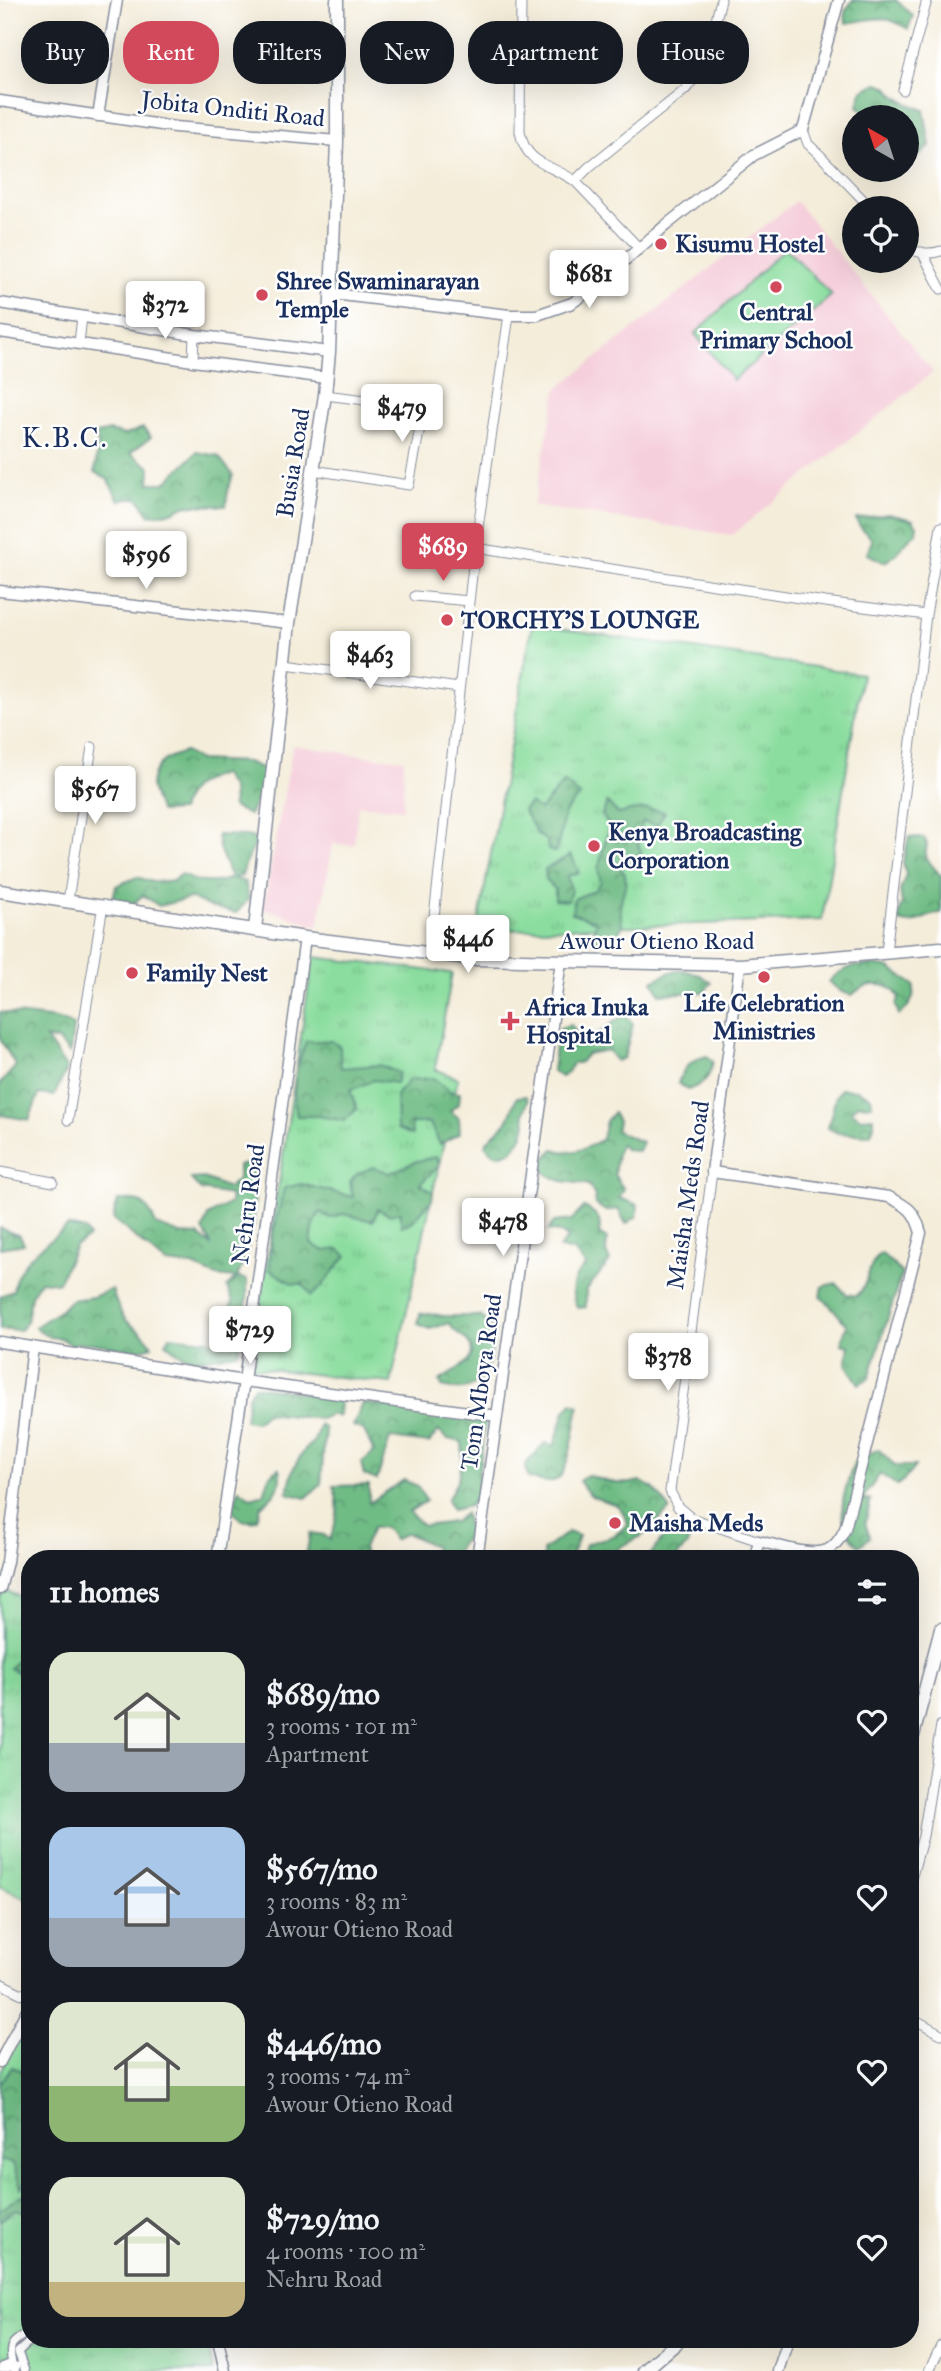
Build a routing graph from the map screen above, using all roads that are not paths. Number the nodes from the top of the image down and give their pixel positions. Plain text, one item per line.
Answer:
1 (117, 0) edge
2 (337, 0) edge
3 (521, 0) edge
4 (721, 0) edge
5 (839, 0) edge
6 (927, 0) edge
7 (903, 90) dead end
8 (0, 101) edge
9 (98, 116) junction
10 (803, 130) junction
11 (337, 141) junction
12 (575, 181) junction
13 (860, 196) edge
14 (640, 248) junction
15 (919, 251) edge
16 (941, 251) edge
17 (922, 252) junction
18 (941, 289) edge
19 (333, 294) junction
20 (0, 303) edge
21 (509, 315) junction
22 (82, 317) junction
23 (0, 332) edge
24 (194, 335) junction
25 (79, 343) junction
26 (329, 352) junction
27 (193, 361) junction
28 (327, 378) junction
29 (325, 395) junction
30 (313, 470) junction
31 (941, 527) edge
32 (475, 548) junction
33 (0, 591) edge
34 (415, 596) dead end
35 (469, 601) junction
36 (926, 615) junction
37 (289, 623) junction
38 (286, 664) junction
39 (459, 688) junction
40 (92, 747) dead end
41 (0, 891) edge
42 (68, 900) junction
43 (103, 905) junction
44 (255, 929) junction
45 (305, 938) junction
46 (941, 948) edge
47 (886, 952) junction
48 (430, 953) junction
49 (561, 961) junction
50 (740, 965) junction
51 (68, 1120) dead end
52 (0, 1172) edge
53 (712, 1172) junction
54 (52, 1182) dead end
55 (0, 1342) edge
56 (33, 1347) junction
57 (244, 1381) junction
58 (497, 1416) junction
59 (759, 1541) junction
60 (218, 1550) edge
61 (478, 1550) edge
62 (756, 1550) edge
63 (800, 1550) edge
64 (828, 1550) edge
65 (0, 1590) edge
66 (941, 1629) edge
67 (919, 1713) edge
68 (941, 1725) edge
69 (919, 1850) edge
70 (0, 1983) edge
71 (21, 1994) edge
72 (21, 2021) edge
73 (919, 2022) edge
74 (941, 2034) edge
75 (0, 2062) edge
76 (21, 2337) edge
77 (941, 2346) edge
78 (23, 2348) edge
79 (220, 2348) edge
80 (671, 2348) edge
81 (785, 2348) edge
82 (15, 2371) edge
83 (25, 2371) edge
84 (225, 2371) edge
85 (644, 2371) edge
86 (778, 2371) edge
87 (929, 2371) edge

1 - 9 street
2 - 11 main road, Busia Road
3 - 12 street
4 - 12 street
5 - 10 street
6 - 7 street
8 - 9 street, Jobita Onditi Road
9 - 11 street, Jobita Onditi Road
10 - 13 street
10 - 14 street
11 - 19 main road, Busia Road
12 - 14 street
14 - 21 street
15 - 17 street
16 - 17 street
17 - 18 street
19 - 21 street
19 - 26 main road, Busia Road
20 - 22 street
21 - 32 street
22 - 24 street
22 - 25 street
23 - 25 street
24 - 26 street
24 - 27 street
25 - 27 street
26 - 28 main road, Busia Road
27 - 28 street
28 - 29 main road, Busia Road
29 - 30 main road, Busia Road
29 - 30 street
30 - 37 main road, Busia Road
31 - 36 street
32 - 35 street
32 - 36 street
33 - 37 street
34 - 35 street
35 - 39 street
36 - 47 street
37 - 38 main road, Busia Road
38 - 39 street
38 - 44 main road, Busia Road
39 - 48 street
40 - 42 street
41 - 42 main road, Awour Otieno Road
42 - 43 main road, Awour Otieno Road
43 - 44 main road, Awour Otieno Road
43 - 51 street
44 - 45 main road, Awour Otieno Road
45 - 48 main road, Awour Otieno Road
45 - 57 street, Nehru Road
46 - 47 main road, Awour Otieno Road
47 - 50 main road, Awour Otieno Road
48 - 49 main road, Awour Otieno Road
49 - 50 main road, Awour Otieno Road
49 - 58 street, Tom Mboya Road
50 - 53 street, Maisha Meds Road
52 - 54 street
53 - 59 street, Maisha Meds Road
53 - 64 street
55 - 56 street
56 - 57 street
56 - 65 street
57 - 58 street
57 - 60 street, Nehru Road
58 - 61 street, Tom Mboya Road
59 - 62 street
59 - 63 street
66 - 67 main road
68 - 69 street
70 - 71 street
72 - 75 street
73 - 74 street
76 - 82 street
77 - 87 street
78 - 83 street
79 - 84 street
80 - 85 main road
81 - 86 street

